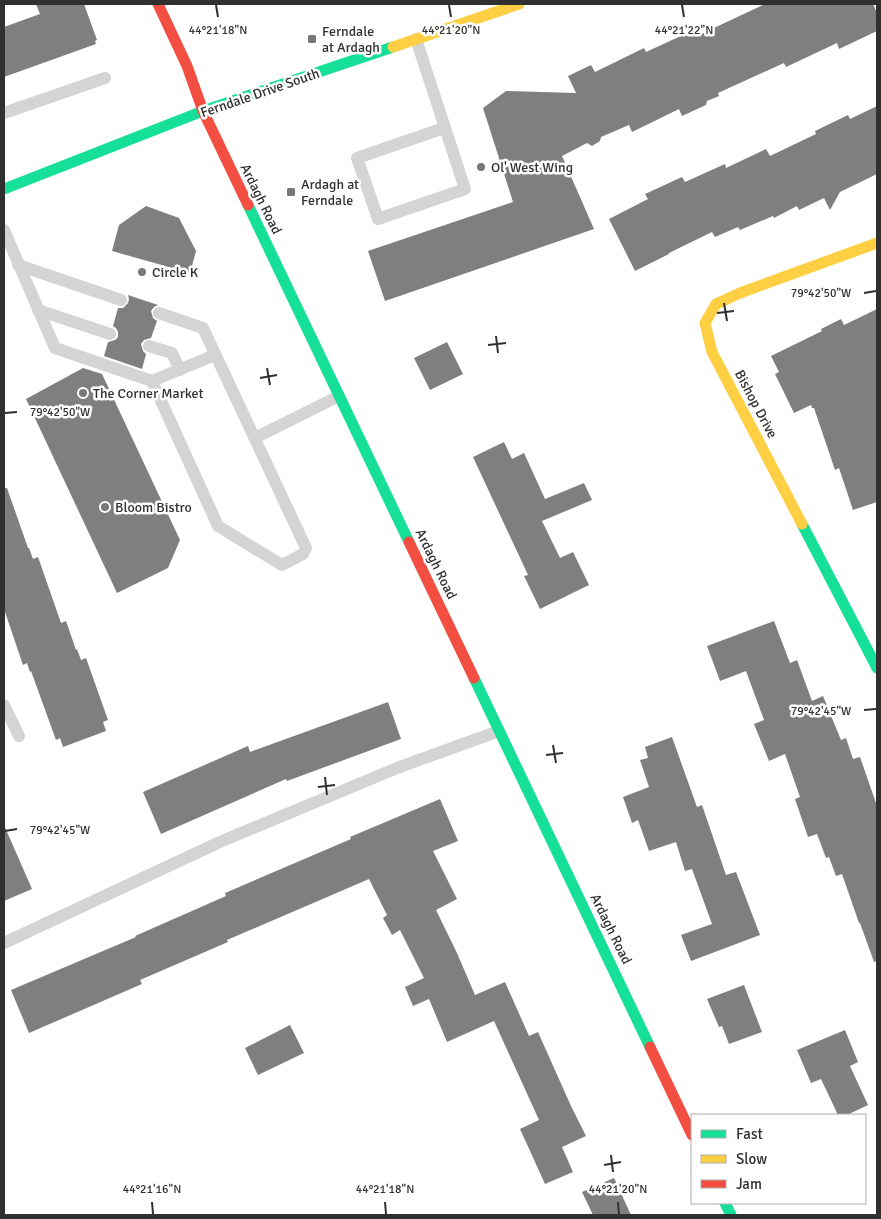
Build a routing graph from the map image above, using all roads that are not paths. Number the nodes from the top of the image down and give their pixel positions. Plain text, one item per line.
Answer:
1 (158, 4) edge
2 (519, 4) edge
3 (416, 39) junction
4 (105, 78) dead end
5 (203, 112) junction
6 (4, 113) edge
7 (444, 128) junction
8 (4, 189) edge
9 (4, 230) edge
10 (877, 243) edge
11 (18, 265) junction
12 (121, 300) dead end
13 (38, 310) junction
14 (159, 313) dead end
15 (110, 334) dead end
16 (149, 346) dead end
17 (215, 355) junction
18 (180, 370) junction
19 (152, 382) junction
20 (339, 396) junction
21 (255, 438) junction
22 (877, 668) edge
23 (4, 705) edge
24 (499, 731) junction
25 (18, 736) dead end
26 (4, 942) edge
27 (691, 1133) edge

1 - 5 street, Ardagh Road
2 - 3 street, Ferndale Drive South
3 - 5 street, Ferndale Drive South
3 - 7 lane
4 - 6 lane
5 - 8 street, Ferndale Drive South
5 - 20 street, Ardagh Road
7 - 7 lane
9 - 11 lane
10 - 22 street, Bishop Drive
11 - 12 lane
11 - 13 lane
13 - 15 lane
13 - 19 lane
14 - 17 lane
16 - 18 lane
17 - 18 lane
17 - 21 lane
18 - 19 lane
19 - 21 lane
20 - 21 lane
20 - 24 street, Ardagh Road
23 - 25 lane
24 - 26 lane
24 - 27 street, Ardagh Road

